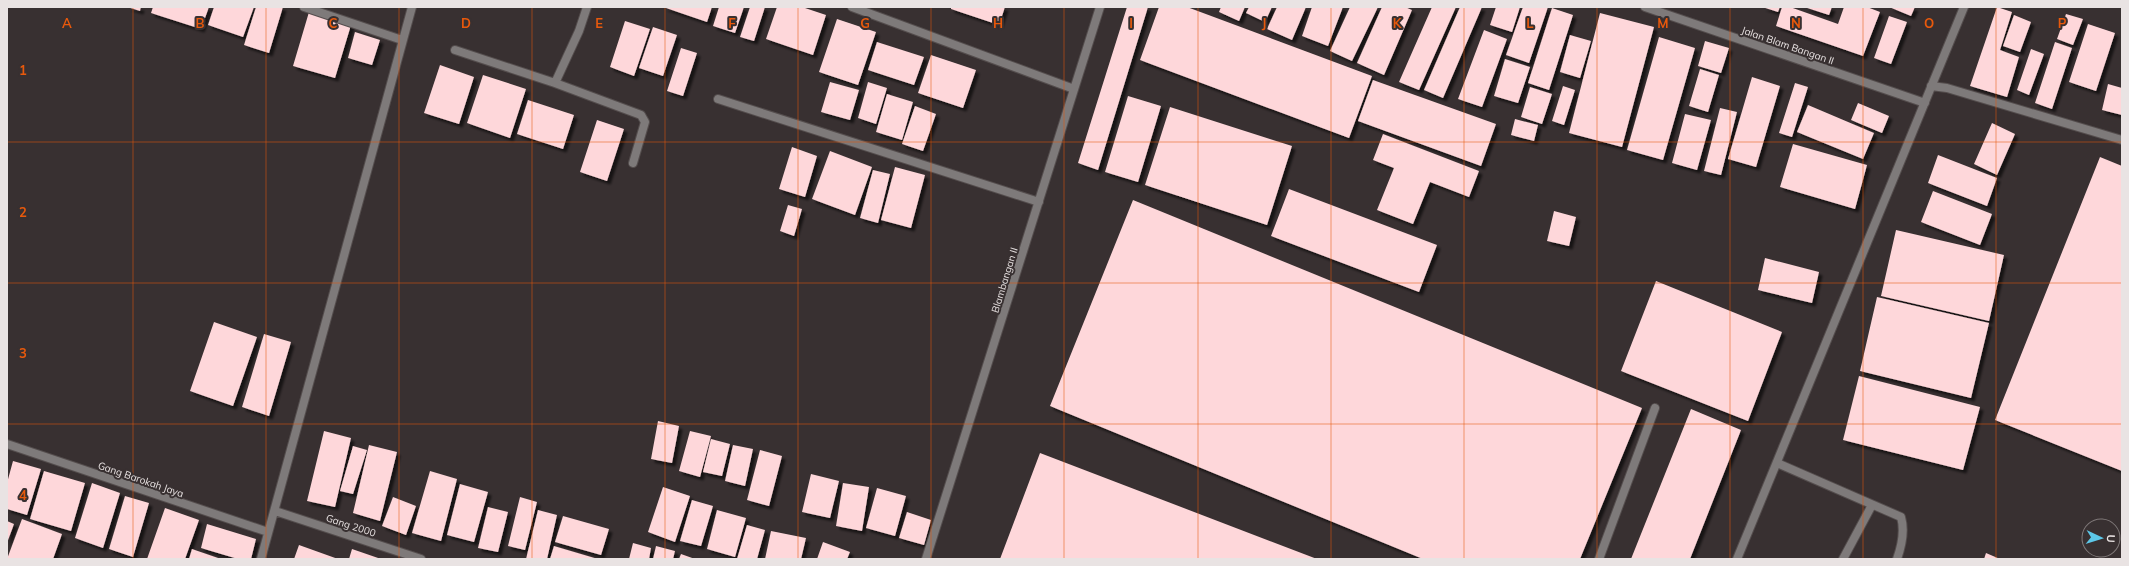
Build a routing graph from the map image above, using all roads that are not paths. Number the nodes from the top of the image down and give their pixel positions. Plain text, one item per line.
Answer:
1 (304, 7) edge
2 (412, 7) edge
3 (587, 7) edge
4 (852, 7) edge
5 (1100, 7) edge
6 (1645, 7) edge
7 (1964, 7) edge
8 (402, 40) junction
9 (455, 50) dead end
10 (555, 83) junction
11 (1931, 86) junction
12 (1074, 89) junction
13 (718, 99) dead end
14 (1925, 103) junction
15 (2122, 140) edge
16 (633, 163) dead end
17 (1039, 202) junction
18 (1656, 408) dead end
19 (7, 444) edge
20 (1777, 463) junction
21 (1872, 505) junction
22 (275, 511) junction
23 (268, 532) junction
24 (261, 559) edge
25 (421, 559) edge
26 (926, 559) edge
27 (1599, 559) edge
28 (1737, 559) edge
29 (1844, 559) edge
30 (1897, 559) edge

1 - 8 street
2 - 8 street
3 - 10 street
4 - 12 street
5 - 12 street, Blambangan II
6 - 14 street, Jalan Blam Bangan II
7 - 11 street
8 - 22 street
9 - 10 street
10 - 16 street
11 - 14 street
11 - 15 street
12 - 17 street, Blambangan II
13 - 17 street
14 - 20 street
17 - 26 street, Blambangan II
18 - 27 street
19 - 23 street, Gang Barokah Jaya
20 - 21 street
20 - 28 street
21 - 29 street
21 - 30 street
22 - 23 street
22 - 25 street, Gang 2000
23 - 24 street

